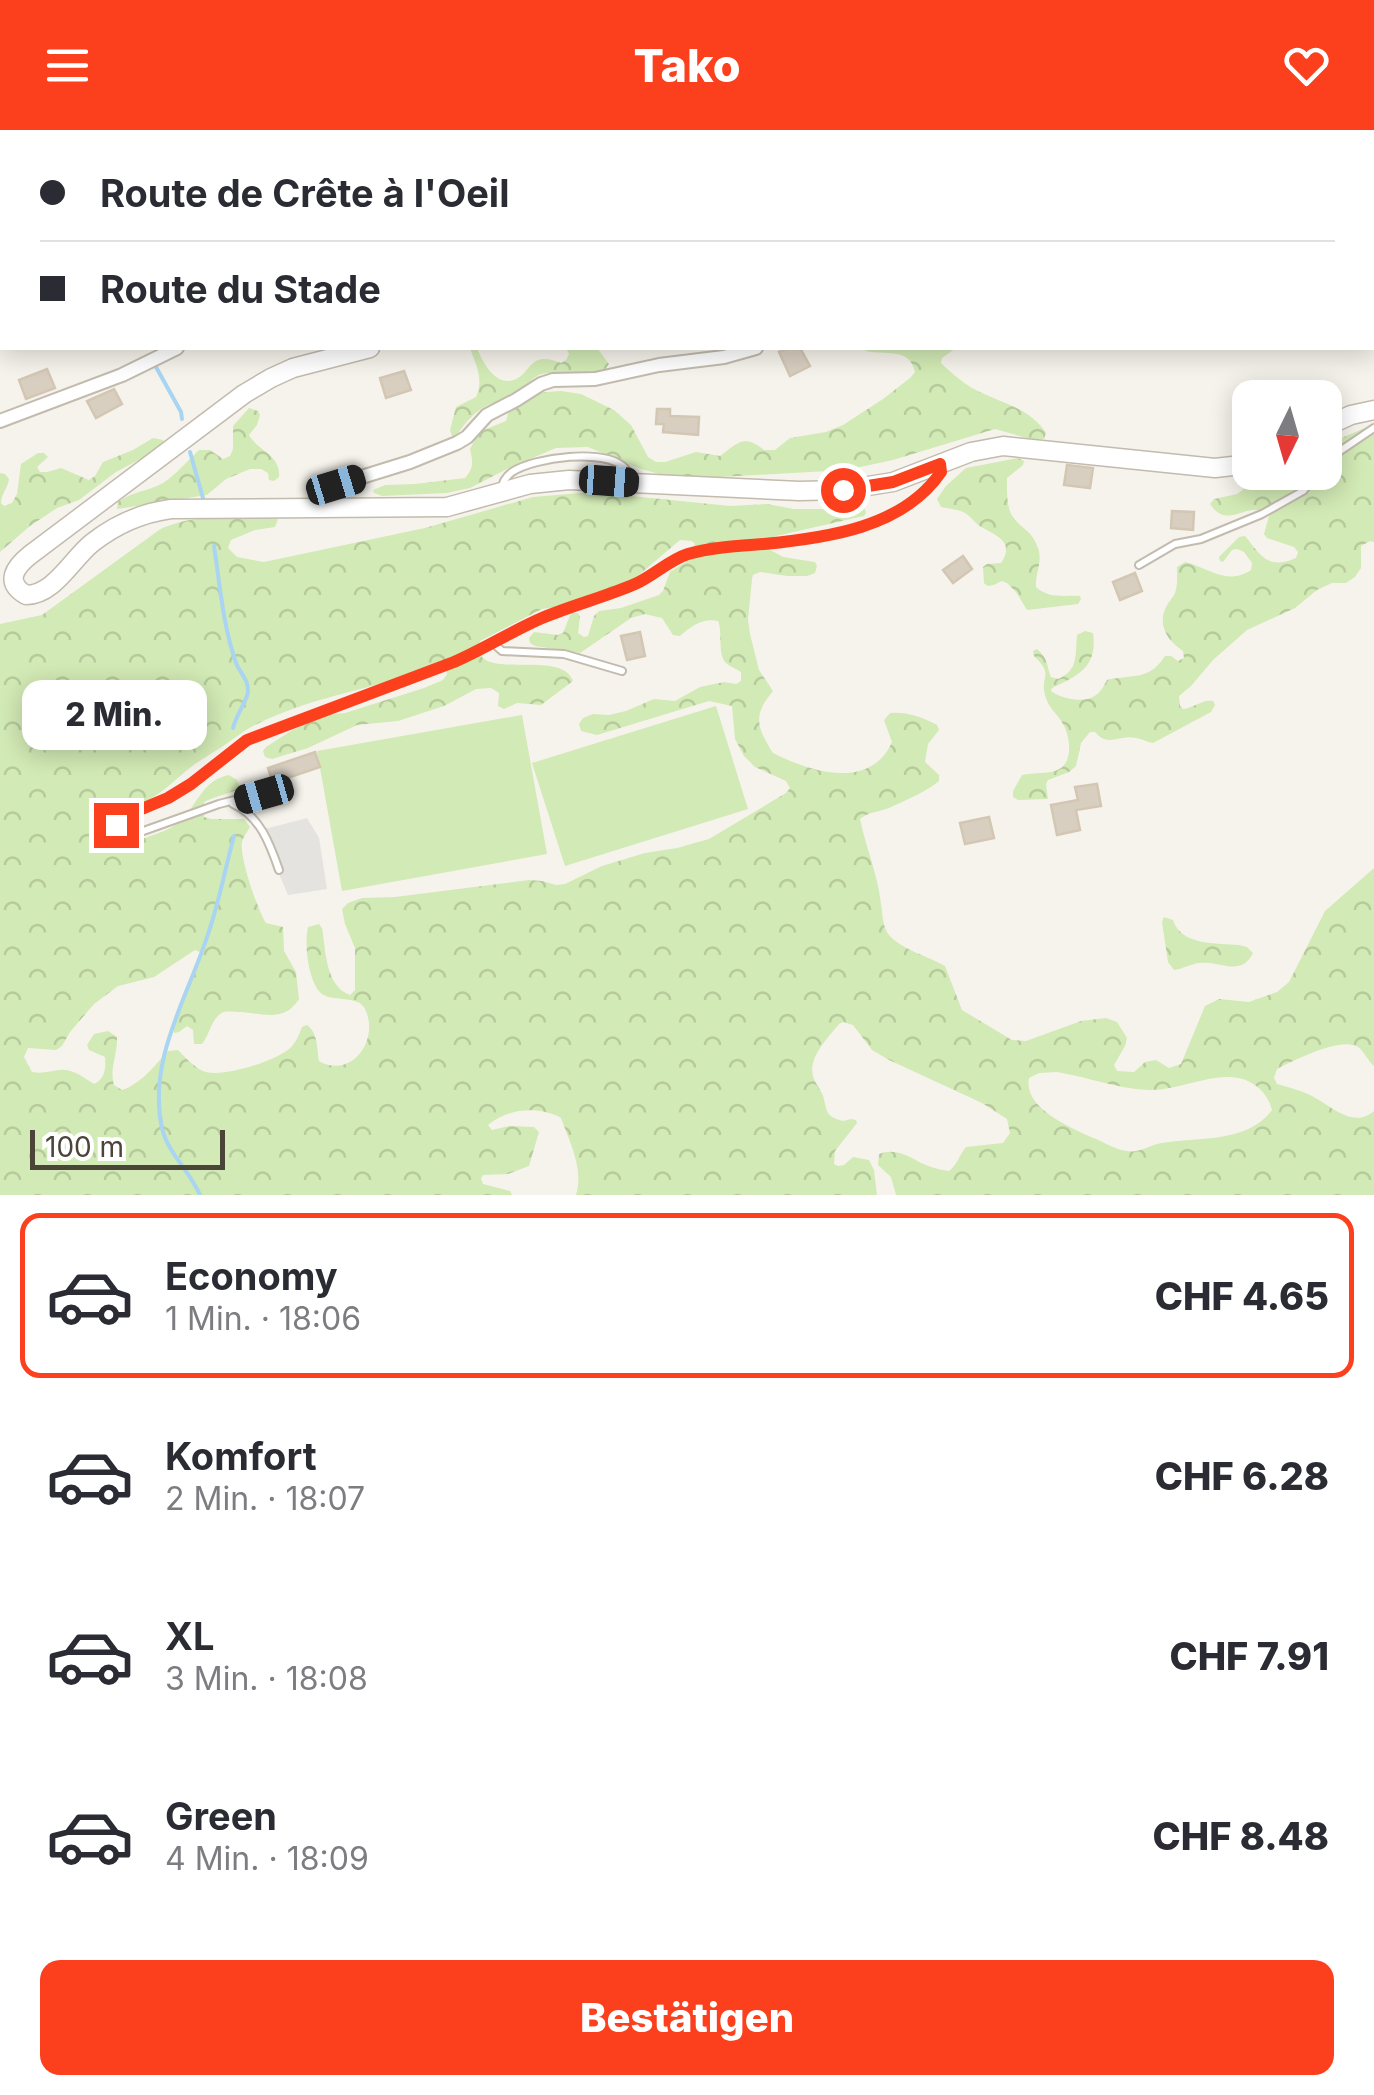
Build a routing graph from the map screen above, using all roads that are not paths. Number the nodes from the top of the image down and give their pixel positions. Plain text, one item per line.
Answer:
1 (173, 350) edge
2 (362, 350) edge
3 (750, 350) edge
4 (1374, 410) edge
5 (1342, 419) edge
6 (0, 421) edge
7 (1374, 428) edge
8 (1342, 450) edge
9 (940, 464) junction
10 (1232, 466) edge
11 (1303, 490) edge
12 (324, 508) junction
13 (1139, 565) dead end
14 (494, 644) junction
15 (622, 671) dead end
16 (286, 787) dead end
17 (226, 803) junction
18 (280, 870) dead end

1 - 6 street
2 - 12 street
3 - 12 street
4 - 5 street
7 - 8 lane
9 - 10 street
9 - 12 street
9 - 14 lane
11 - 13 lane
14 - 15 lane
14 - 17 lane
16 - 17 lane
17 - 18 lane

